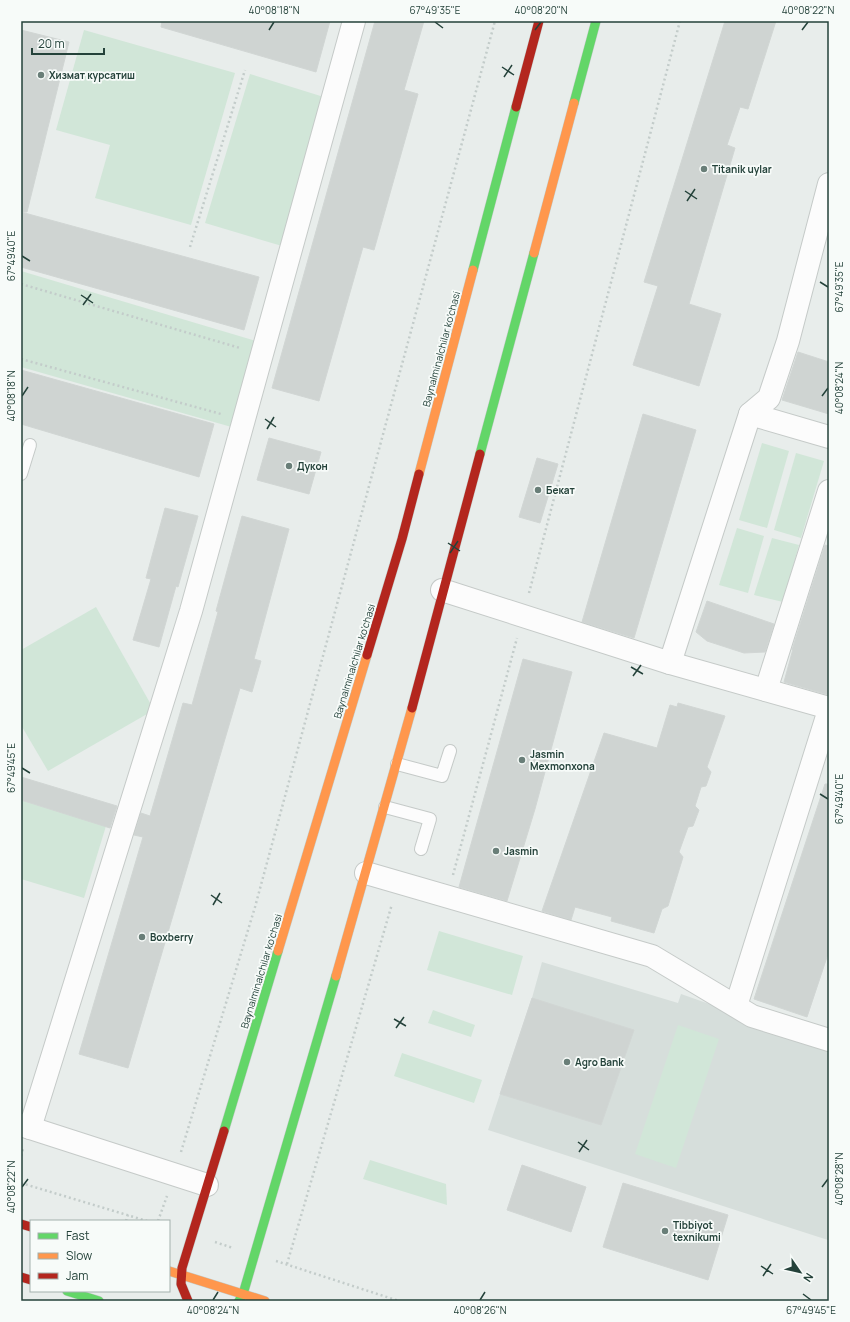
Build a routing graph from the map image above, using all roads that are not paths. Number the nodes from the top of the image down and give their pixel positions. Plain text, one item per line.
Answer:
1 (354, 21) edge
2 (539, 21) edge
3 (596, 21) edge
4 (829, 184) edge
5 (750, 414) junction
6 (829, 437) edge
7 (30, 446) dead end
8 (21, 474) edge
9 (829, 491) edge
10 (442, 590) junction
11 (670, 663) junction
12 (766, 690) junction
13 (829, 709) edge
14 (450, 751) dead end
15 (397, 764) junction
16 (385, 807) junction
17 (421, 849) dead end
18 (366, 873) junction
19 (736, 1006) junction
20 (829, 1040) edge
21 (26, 1126) edge
22 (207, 1186) junction
23 (170, 1271) edge
24 (180, 1274) junction
25 (70, 1292) edge
26 (173, 1294) dead end
27 (241, 1297) edge
28 (99, 1301) edge
29 (188, 1301) edge
30 (264, 1301) edge

1 - 21 street
2 - 22 main road, Baynalminalchilar ko’chasi
3 - 10 main road
4 - 5 street
5 - 6 street
5 - 11 street
7 - 8 lane
9 - 12 street
10 - 11 street
10 - 15 main road
11 - 12 street
12 - 13 street
13 - 19 street
14 - 15 lane
15 - 16 main road
16 - 17 lane
16 - 18 main road
18 - 19 street
18 - 27 main road
19 - 20 street
21 - 22 street
22 - 24 main road, Baynalminalchilar ko’chasi
23 - 24 main road
24 - 26 main road, Baynalminalchilar ko’chasi
24 - 27 main road
24 - 29 main road
25 - 28 main road
27 - 30 main road

